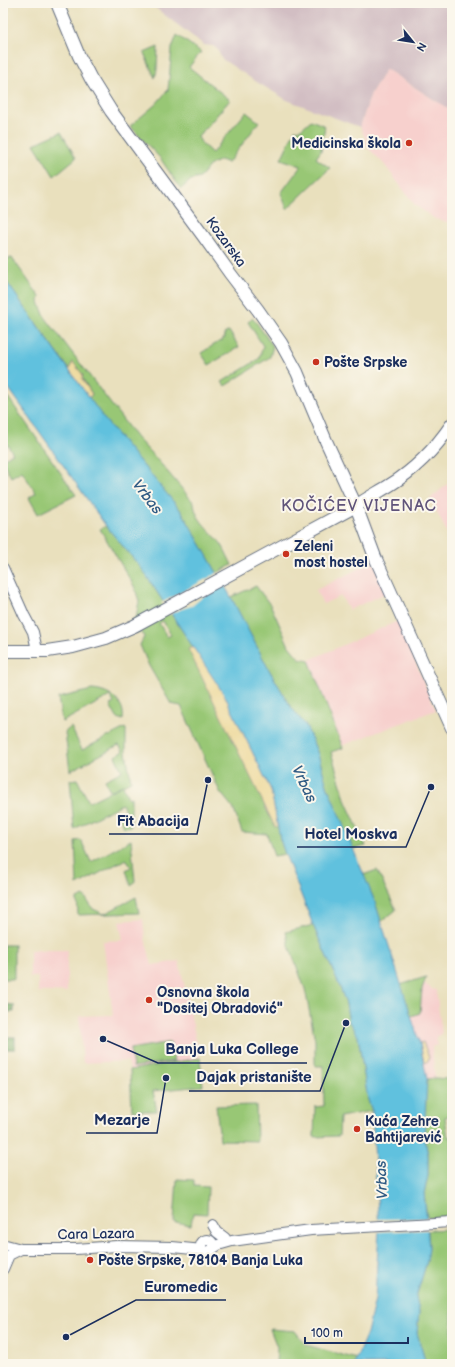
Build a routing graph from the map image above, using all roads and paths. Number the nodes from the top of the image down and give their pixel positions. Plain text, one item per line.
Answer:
1 (57, 3) edge
2 (452, 424) edge
3 (356, 506) junction
4 (3, 568) edge
5 (3, 650) edge
6 (37, 650) junction
7 (452, 728) edge
8 (449, 1222) edge
9 (213, 1225) dead end
10 (228, 1239) junction
11 (5, 1249) edge
12 (3, 1268) edge

1 - 3 main road, Kozarska
2 - 3 main road
3 - 6 main road
3 - 7 main road, Kozarska
4 - 6 street
5 - 6 main road
8 - 10 street, Cara Lazara
9 - 10 street
10 - 11 street, Cara Lazara
11 - 12 street

